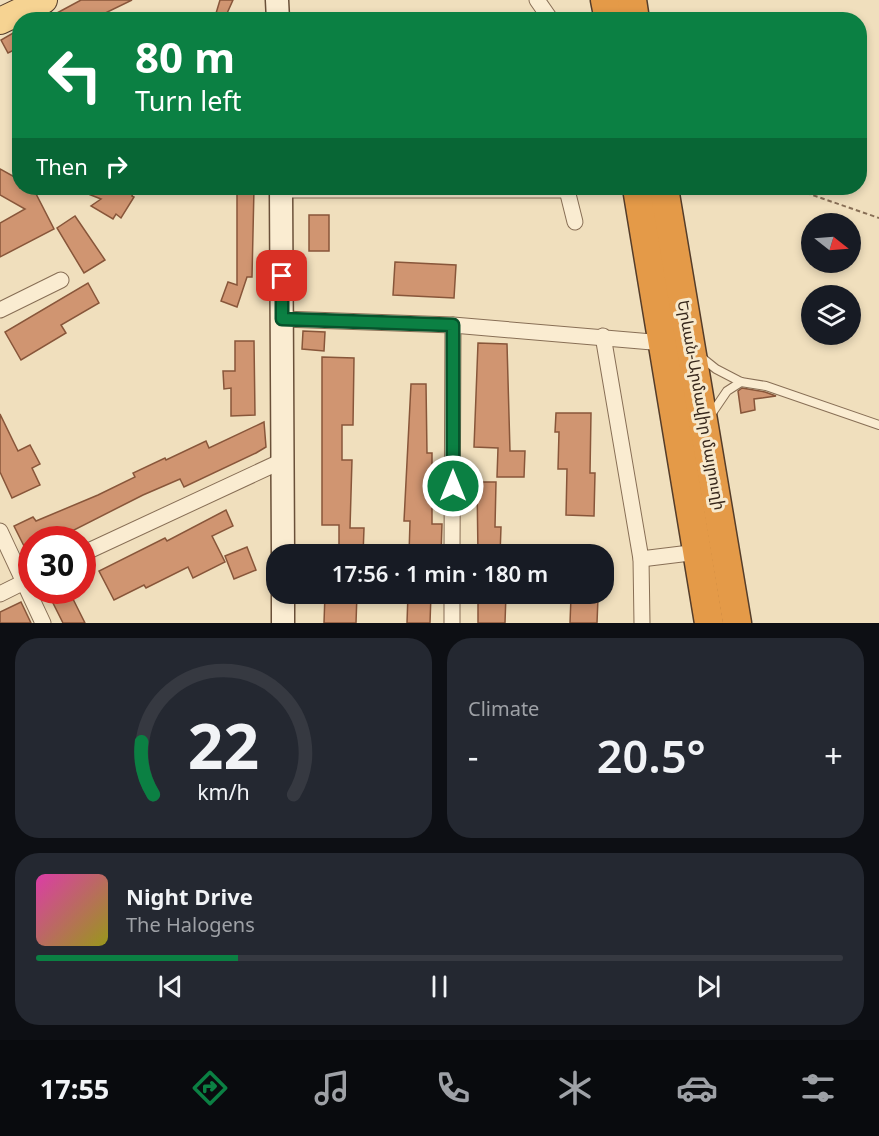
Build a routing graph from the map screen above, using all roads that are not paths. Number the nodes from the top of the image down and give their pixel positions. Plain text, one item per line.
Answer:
1 (44, 0) edge
2 (19, 12) edge
3 (282, 195) edge
4 (568, 195) edge
5 (638, 195) edge
6 (665, 195) edge
7 (575, 222) dead end
8 (61, 280) dead end
9 (0, 310) edge
10 (282, 319) junction
11 (453, 325) junction
12 (603, 336) junction
13 (664, 343) junction
14 (693, 350) junction
15 (741, 382) junction
16 (704, 424) junction
17 (879, 425) edge
18 (284, 459) junction
19 (712, 466) junction
20 (685, 470) junction
21 (0, 531) edge
22 (283, 544) edge
23 (452, 544) edge
24 (96, 547) edge
25 (698, 552) junction
26 (640, 560) junction
27 (18, 562) edge
28 (18, 585) edge
29 (0, 594) edge
30 (36, 604) edge
31 (283, 604) edge
32 (452, 604) edge
33 (43, 623) edge
34 (283, 623) edge
35 (452, 623) edge
36 (642, 623) edge
37 (709, 623) edge
38 (737, 623) edge

1 - 2 main road
3 - 10 street
4 - 7 street
5 - 13 highway, Երևան-Արմավիր մայրուղի
6 - 14 highway, Երևան-Արմավիր մայրուղի
8 - 9 street
10 - 11 street
10 - 18 street
11 - 12 street
11 - 23 street
12 - 13 street
12 - 26 street
13 - 20 highway, Երևան-Արմավիր մայրուղի
14 - 15 lane
14 - 16 highway, Երևան-Արմավիր մայրուղի
15 - 16 lane
15 - 17 lane
16 - 19 highway, Երևան-Արմավիր մայրուղի
18 - 22 street
18 - 24 street
19 - 20 highway
19 - 38 highway, Երևան-Արմավիր մայրուղի
20 - 25 highway, Երևան-Արմավիր մայրուղի
21 - 27 street
25 - 26 street
25 - 37 highway, Երևան-Արմավիր մայրուղի
26 - 36 street
28 - 29 street
30 - 33 street
31 - 34 street
32 - 35 street

